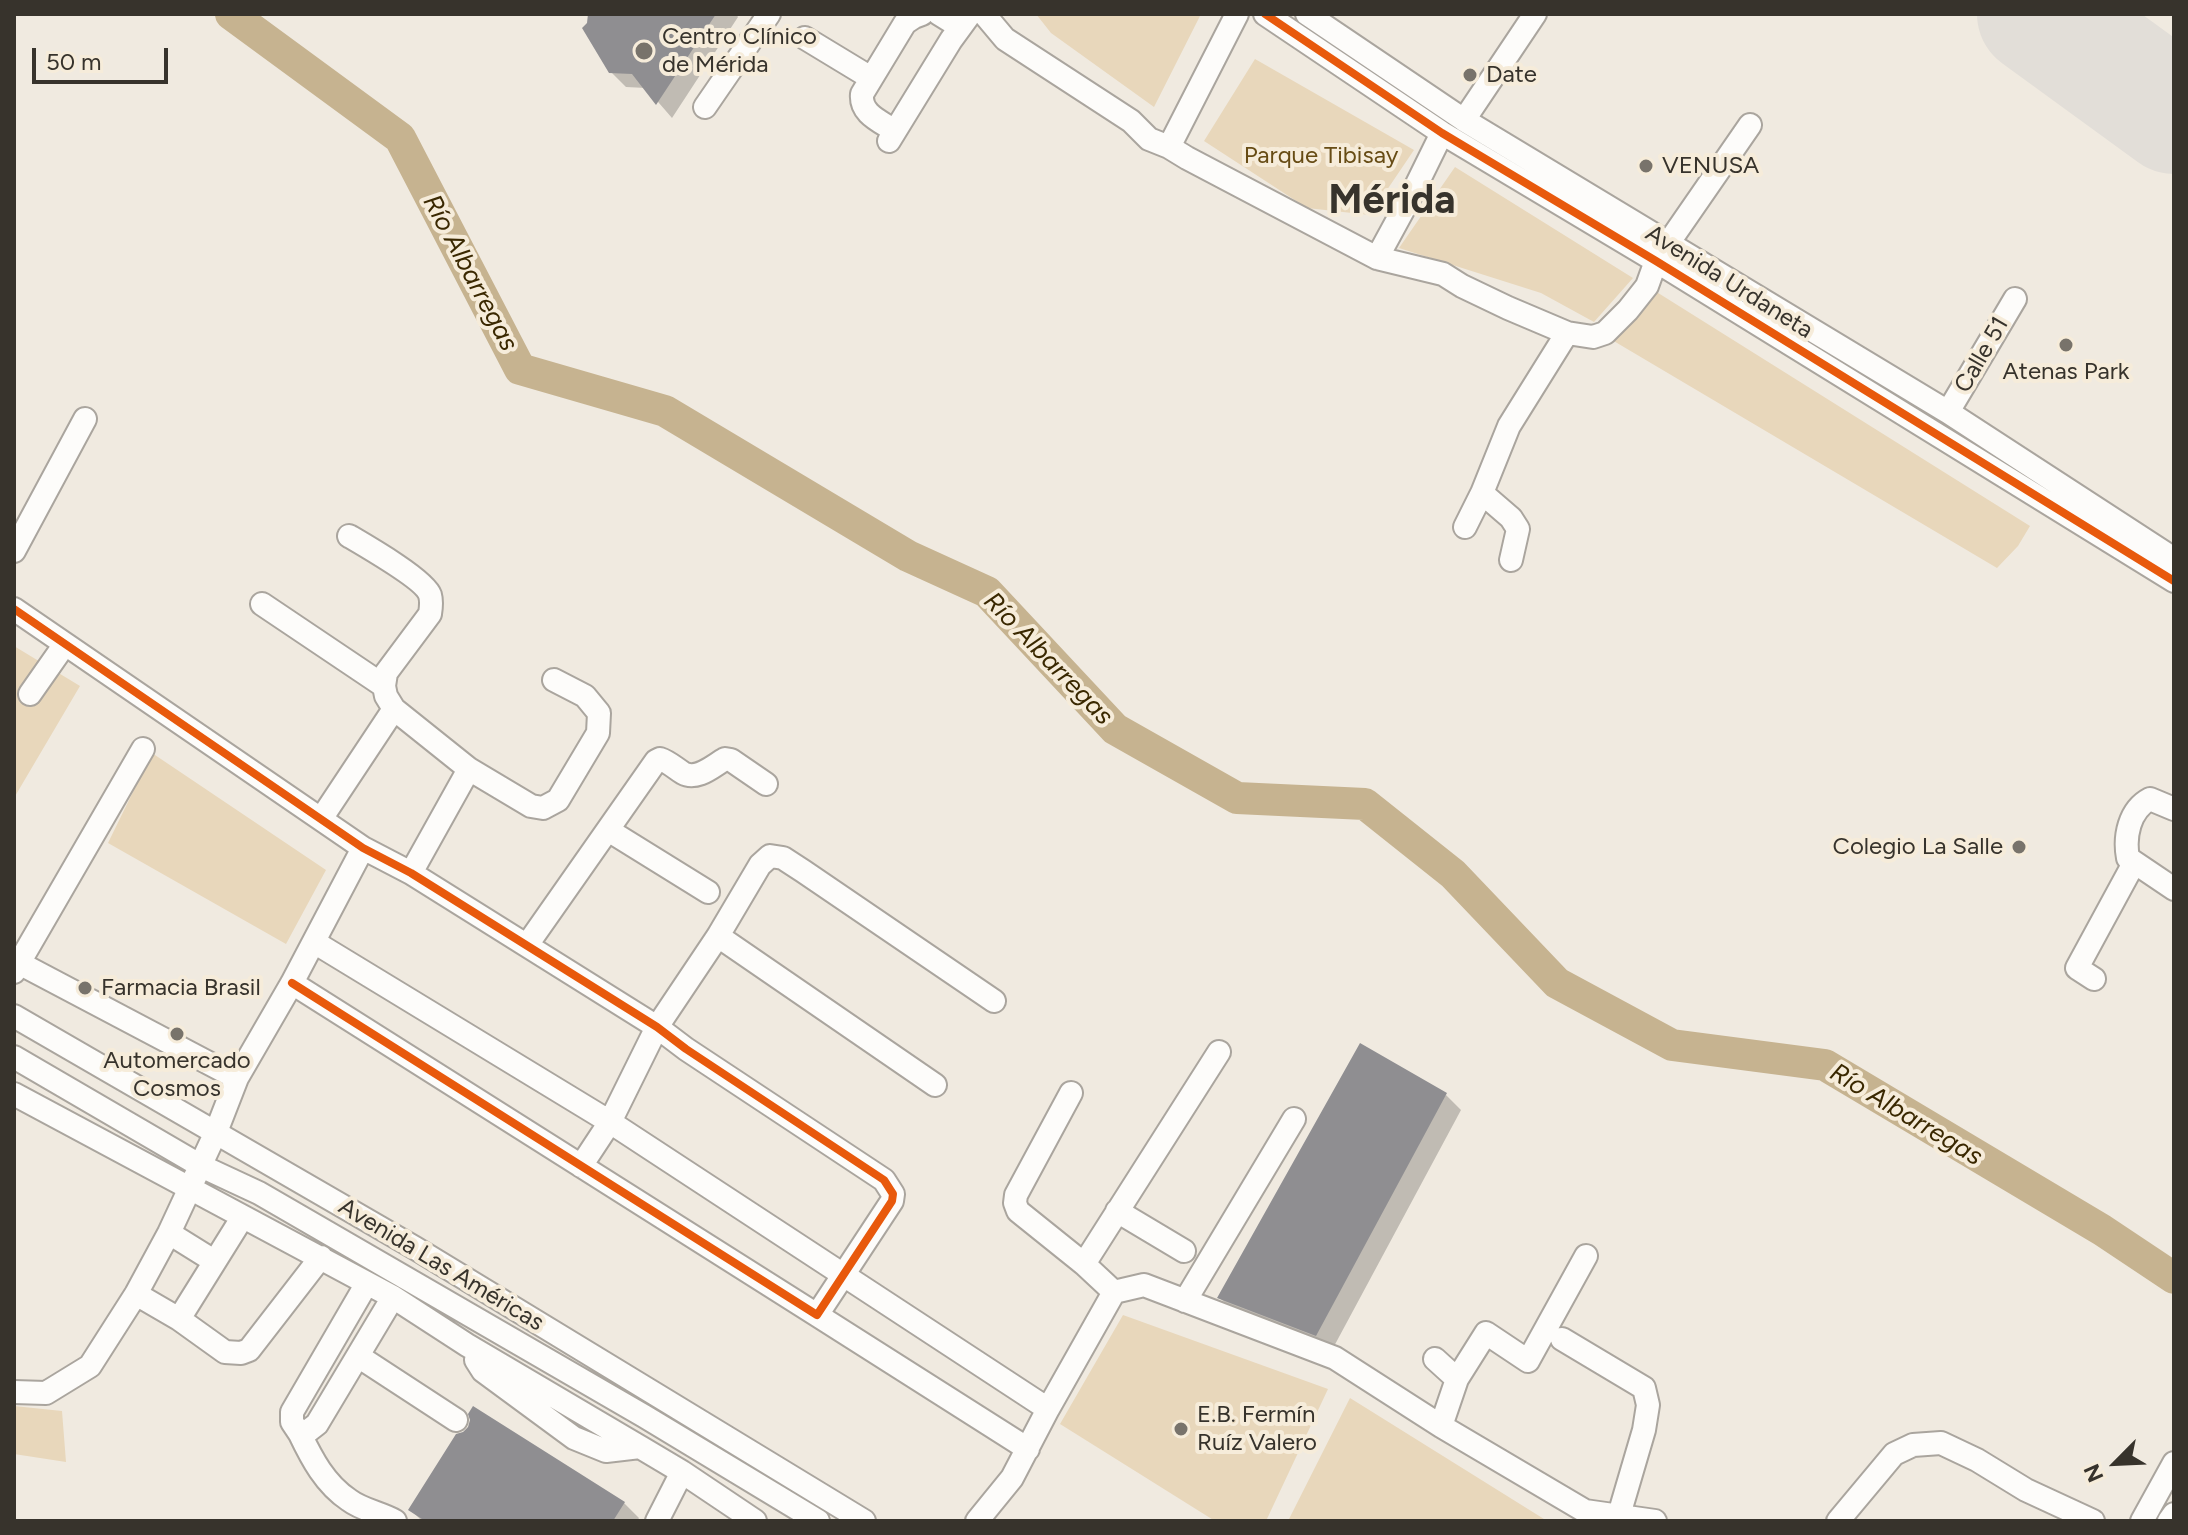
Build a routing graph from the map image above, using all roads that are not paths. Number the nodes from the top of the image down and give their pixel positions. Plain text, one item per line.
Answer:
1 (922, 14) edge
2 (939, 14) edge
3 (984, 14) edge
4 (1237, 14) edge
5 (1265, 14) edge
6 (1307, 14) edge
7 (1535, 14) edge
8 (767, 15) edge
9 (965, 20) edge
10 (805, 38) dead end
11 (871, 78) junction
12 (705, 107) dead end
13 (1464, 120) junction
14 (1750, 125) dead end
15 (1442, 133) junction
16 (1169, 147) junction
17 (1663, 253) junction
18 (1377, 258) junction
19 (2015, 299) dead end
20 (1567, 333) junction
21 (1948, 412) junction
22 (85, 419) dead end
23 (1482, 493) junction
24 (1465, 527) dead end
25 (349, 536) dead end
26 (14, 551) edge
27 (2171, 551) edge
28 (1511, 560) dead end
29 (2174, 581) edge
30 (262, 604) dead end
31 (14, 609) edge
32 (65, 644) junction
33 (554, 680) dead end
34 (384, 686) junction
35 (30, 694) dead end
36 (394, 709) junction
37 (143, 749) dead end
38 (469, 769) junction
39 (766, 784) dead end
40 (2174, 809) edge
41 (321, 819) junction
42 (608, 830) junction
43 (363, 848) junction
44 (2134, 863) junction
45 (411, 873) junction
46 (2174, 889) edge
47 (708, 892) dead end
48 (718, 936) junction
49 (314, 942) junction
50 (527, 945) junction
51 (17, 968) edge
52 (2094, 979) dead end
53 (292, 983) junction
54 (994, 1001) dead end
55 (14, 1016) edge
56 (657, 1027) junction
57 (1219, 1052) dead end
58 (14, 1057) edge
59 (237, 1078) junction
60 (935, 1085) dead end
61 (1071, 1093) dead end
62 (14, 1094) edge
63 (1294, 1119) dead end
64 (610, 1122) junction
65 (216, 1132) junction
66 (201, 1166) junction
67 (581, 1166) junction
68 (189, 1190) junction
69 (1117, 1211) junction
70 (242, 1218) junction
71 (169, 1233) junction
72 (1184, 1251) dead end
73 (1586, 1256) dead end
74 (321, 1257) junction
75 (214, 1261) junction
76 (1084, 1264) junction
77 (844, 1275) junction
78 (367, 1283) junction
79 (1114, 1292) junction
80 (136, 1294) junction
81 (393, 1297) junction
82 (1185, 1301) junction
83 (817, 1315) junction
84 (179, 1319) junction
85 (1562, 1339) dead end
86 (358, 1356) junction
87 (1435, 1359) dead end
88 (1457, 1379) junction
89 (14, 1392) edge
90 (1048, 1409) junction
91 (456, 1420) dead end
92 (1441, 1426) junction
93 (300, 1434) junction
94 (1028, 1449) junction
95 (2174, 1463) edge
96 (682, 1472) junction
97 (2174, 1514) edge
98 (1619, 1515) junction
99 (1580, 1516) edge
100 (395, 1521) edge
101 (657, 1521) edge
102 (755, 1521) edge
103 (818, 1521) edge
104 (864, 1521) edge
105 (977, 1521) edge
106 (1655, 1521) edge
107 (1838, 1521) edge
108 (2093, 1521) edge
109 (2142, 1521) edge
110 (2169, 1521) edge

1 - 11 street
2 - 9 street
3 - 16 street
4 - 16 street
5 - 15 street, Avenida Urdaneta
6 - 13 street, Avenida Urdaneta
7 - 13 street
8 - 12 street
9 - 11 street
10 - 11 street
13 - 17 street, Avenida Urdaneta
14 - 17 street
15 - 17 street, Avenida Urdaneta
15 - 18 street
16 - 18 street
17 - 20 street
17 - 21 street, Avenida Urdaneta
17 - 29 street, Avenida Urdaneta
18 - 20 street
19 - 21 street, Calle 51
20 - 23 street
21 - 27 street, Avenida Urdaneta
22 - 26 street
23 - 24 street
23 - 28 street
25 - 34 street
30 - 34 street
31 - 32 street
32 - 35 street
32 - 41 street
33 - 38 street
34 - 36 street
36 - 38 street
36 - 41 street
37 - 51 street
38 - 45 street
39 - 42 street
40 - 44 street
41 - 43 street
42 - 47 street
42 - 50 street
43 - 45 street
43 - 49 street
44 - 46 street
44 - 52 street
45 - 50 street
48 - 54 street
48 - 56 street
48 - 60 street
49 - 53 street
49 - 64 street
50 - 56 street
51 - 59 street
53 - 59 street
53 - 67 street
55 - 65 street, Avenida Las Américas
56 - 64 street
56 - 77 street
57 - 69 street
58 - 66 street, Avenida Las Américas
59 - 65 street
61 - 76 street
62 - 68 street
63 - 82 street
64 - 67 street
64 - 77 street
65 - 66 street
65 - 104 street, Avenida Las Américas
66 - 68 street
66 - 103 street, Avenida Las Américas
67 - 83 street
68 - 70 street
68 - 71 street
69 - 72 street
69 - 76 street
70 - 74 street
70 - 75 street
71 - 75 street
71 - 80 street
73 - 88 street
74 - 78 street
74 - 84 street
75 - 84 street
76 - 79 street
77 - 83 street
77 - 90 street
78 - 81 street
78 - 93 street
79 - 82 street
79 - 90 street
80 - 84 street
80 - 89 street
81 - 86 street
81 - 96 street
82 - 92 street
83 - 94 street
85 - 98 street
86 - 91 street
86 - 93 street
87 - 88 street
88 - 92 street
90 - 94 street
92 - 99 street
93 - 100 street
94 - 105 street
95 - 109 street
96 - 101 street
96 - 102 street
97 - 110 street
98 - 99 street
98 - 106 street
107 - 108 street

